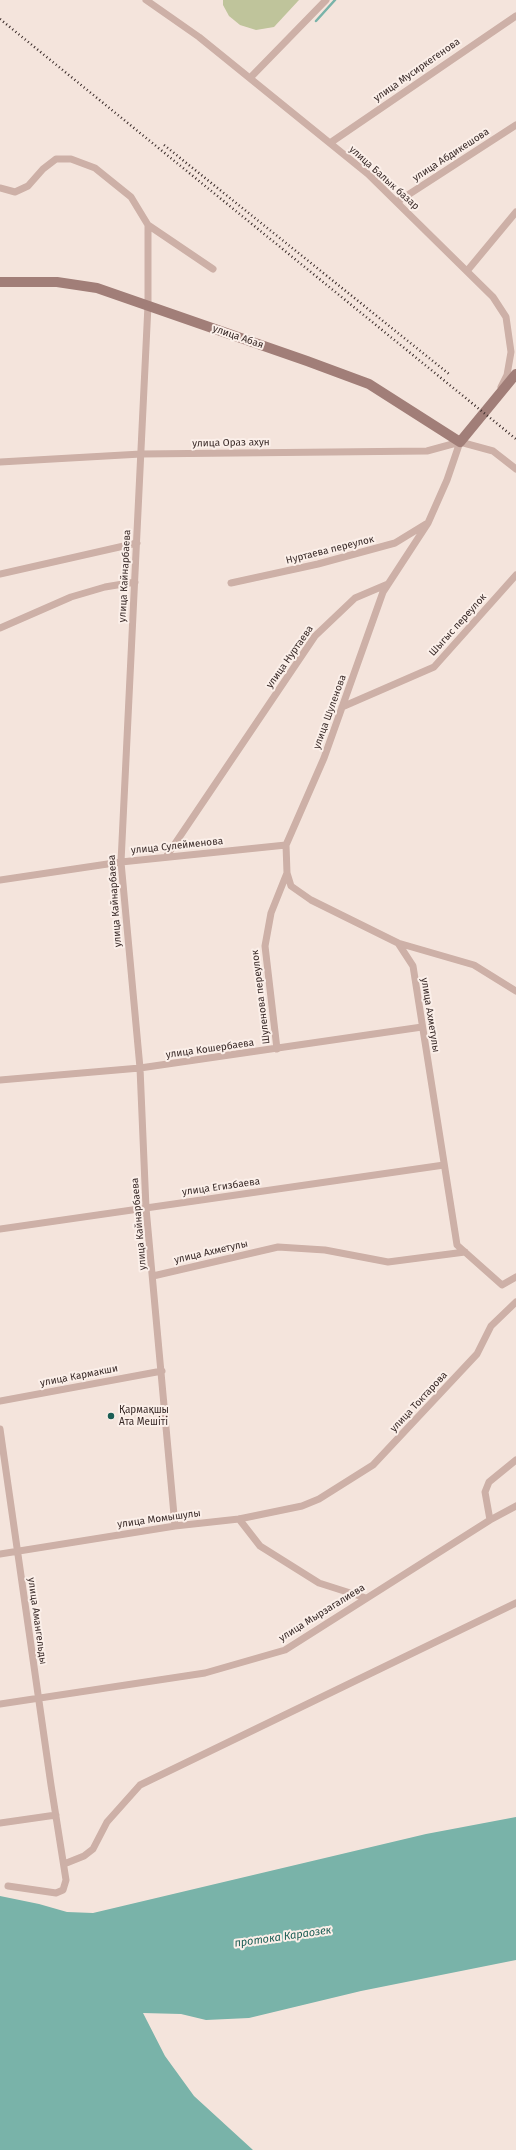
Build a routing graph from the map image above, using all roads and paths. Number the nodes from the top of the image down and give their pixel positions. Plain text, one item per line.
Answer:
1 (146, 0) edge
2 (326, 0) edge
3 (516, 16) edge
4 (250, 78) junction
5 (516, 125) edge
6 (330, 143) junction
7 (0, 188) edge
8 (397, 202) junction
9 (516, 212) edge
10 (148, 225) junction
11 (213, 269) dead end
12 (467, 271) junction
13 (0, 282) edge
14 (148, 305) junction
15 (516, 374) edge
16 (495, 400) junction
17 (460, 442) junction
18 (141, 454) junction
19 (0, 462) edge
20 (516, 469) edge
21 (428, 523) junction
22 (137, 543) junction
23 (0, 574) edge
24 (516, 575) edge
25 (135, 582) junction
26 (231, 583) dead end
27 (388, 584) junction
28 (0, 628) edge
29 (342, 707) junction
30 (286, 845) junction
31 (166, 857) junction
32 (121, 862) junction
33 (287, 873) junction
34 (0, 880) edge
35 (398, 942) junction
36 (516, 991) edge
37 (422, 1028) junction
38 (277, 1050) junction
39 (140, 1068) junction
40 (0, 1080) edge
41 (444, 1165) junction
42 (146, 1208) junction
43 (0, 1228) edge
44 (464, 1252) junction
45 (153, 1276) junction
46 (516, 1277) edge
47 (516, 1302) edge
48 (162, 1371) junction
49 (0, 1401) edge
50 (0, 1429) edge
51 (516, 1460) edge
52 (319, 1499) joint
53 (516, 1506) edge
54 (239, 1519) junction
55 (490, 1520) junction
56 (175, 1526) junction
57 (17, 1551) junction
58 (0, 1554) edge
59 (366, 1598) junction
60 (516, 1603) edge
61 (38, 1698) junction
62 (0, 1704) edge
63 (56, 1815) junction
64 (0, 1823) edge
65 (64, 1864) junction
66 (8, 1886) dead end

1 - 4 street, улица Балык базар
2 - 4 street
3 - 6 street, улица Мусиркегенова
4 - 6 street, улица Балык базар
5 - 8 street, улица Абдикешова
6 - 8 street, улица Балык базар
7 - 10 street
8 - 12 street, улица Балык базар
9 - 12 street
10 - 11 street
10 - 14 street, улица Кайнарбаева
12 - 16 street, улица Балык базар
13 - 14 street, улица Абая
14 - 17 street, улица Абая
14 - 18 street, улица Кайнарбаева
15 - 16 street
16 - 17 street
17 - 18 street, улица Ораз ахун
17 - 20 street
17 - 21 street
18 - 19 street, улица Ораз ахун
18 - 22 street, улица Кайнарбаева
21 - 26 street, Нуртаева переулок
21 - 27 street
22 - 23 street
22 - 25 street, улица Кайнарбаева
24 - 29 street, Шыгыс переулок
25 - 28 street
25 - 32 street, улица Кайнарбаева
27 - 29 street, улица Шуленова
27 - 31 street, улица Нуртаева
29 - 30 street, улица Шуленова
30 - 31 street, улица Сулейменова
30 - 33 street
31 - 32 street, улица Сулейменова
32 - 34 street, улица Сулейменова
32 - 39 street, улица Кайнарбаева
33 - 35 street
33 - 38 street, Шуленова переулок
35 - 36 street
35 - 37 street, улица Ахметулы
37 - 38 street, улица Кошербаева
37 - 41 street, улица Ахметулы
38 - 39 street, улица Кошербаева
39 - 40 street, улица Кошербаева
39 - 42 street, улица Кайнарбаева
41 - 42 street, улица Егизбаева
41 - 44 street, улица Ахметулы
42 - 43 street, улица Егизбаева
42 - 45 street, улица Кайнарбаева
44 - 45 street, улица Ахметулы
44 - 46 street, улица Ахметулы
45 - 48 street, улица Кайнарбаева
47 - 52 street, улица Токтарова
48 - 49 street, улица Кармакши
48 - 56 street, улица Кайнарбаева
50 - 57 street, улица Амангельды
51 - 55 street
52 - 54 street, улица Момышулы
53 - 55 street, улица Мырзагалиева
54 - 56 street, улица Момышулы
54 - 59 street
55 - 59 street, улица Мырзагалиева
56 - 57 street, улица Момышулы
57 - 58 street, улица Момышулы
57 - 61 street, улица Амангельды
59 - 61 street, улица Мырзагалиева
60 - 65 street
61 - 62 street, улица Мырзагалиева
61 - 63 street, улица Амангельды
63 - 64 street
63 - 65 street, улица Амангельды
65 - 66 street, улица Амангельды

